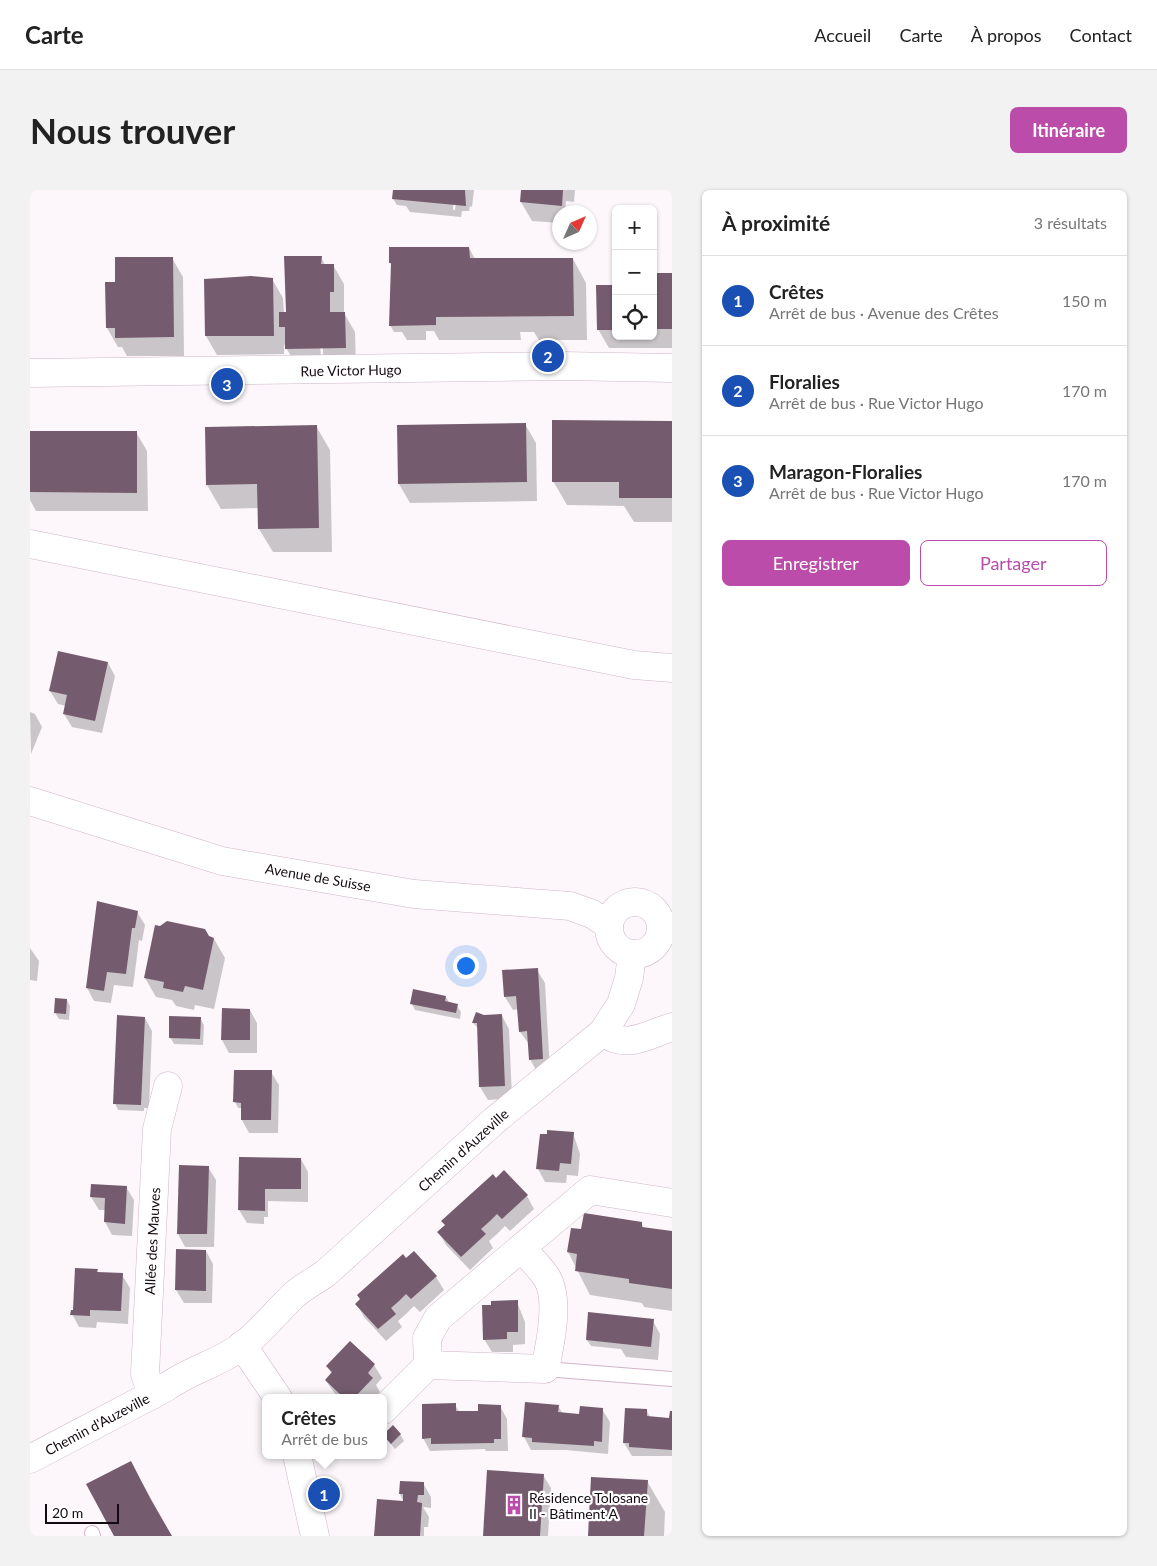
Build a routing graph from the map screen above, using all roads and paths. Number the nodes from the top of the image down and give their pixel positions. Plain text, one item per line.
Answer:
1 (672, 368) edge
2 (30, 373) edge
3 (30, 544) edge
4 (672, 668) edge
5 (30, 800) edge
6 (661, 905) edge
7 (609, 925) junction
8 (666, 934) edge
9 (632, 954) junction
10 (672, 1027) edge
11 (604, 1032) junction
12 (168, 1086) dead end
13 (672, 1203) edge
14 (521, 1248) junction
15 (247, 1353) junction
16 (428, 1365) junction
17 (545, 1369) junction
18 (672, 1380) edge
19 (158, 1392) junction
20 (275, 1394) edge
21 (387, 1406) edge
22 (30, 1459) edge
23 (298, 1459) edge
24 (315, 1536) edge

1 - 2 street, Rue Victor Hugo
3 - 4 street
5 - 7 street, Avenue de Suisse
6 - 7 street
6 - 8 street
7 - 9 street
8 - 9 street
9 - 11 street, Chemin d'Auzeville
10 - 11 street
11 - 15 street, Chemin d'Auzeville
12 - 19 street, Allée des Mauves
13 - 14 street
14 - 16 street
14 - 17 street
15 - 19 street, Chemin d'Auzeville
15 - 20 street
16 - 17 street
16 - 21 street
17 - 18 lane
19 - 22 street, Chemin d'Auzeville
23 - 24 street

